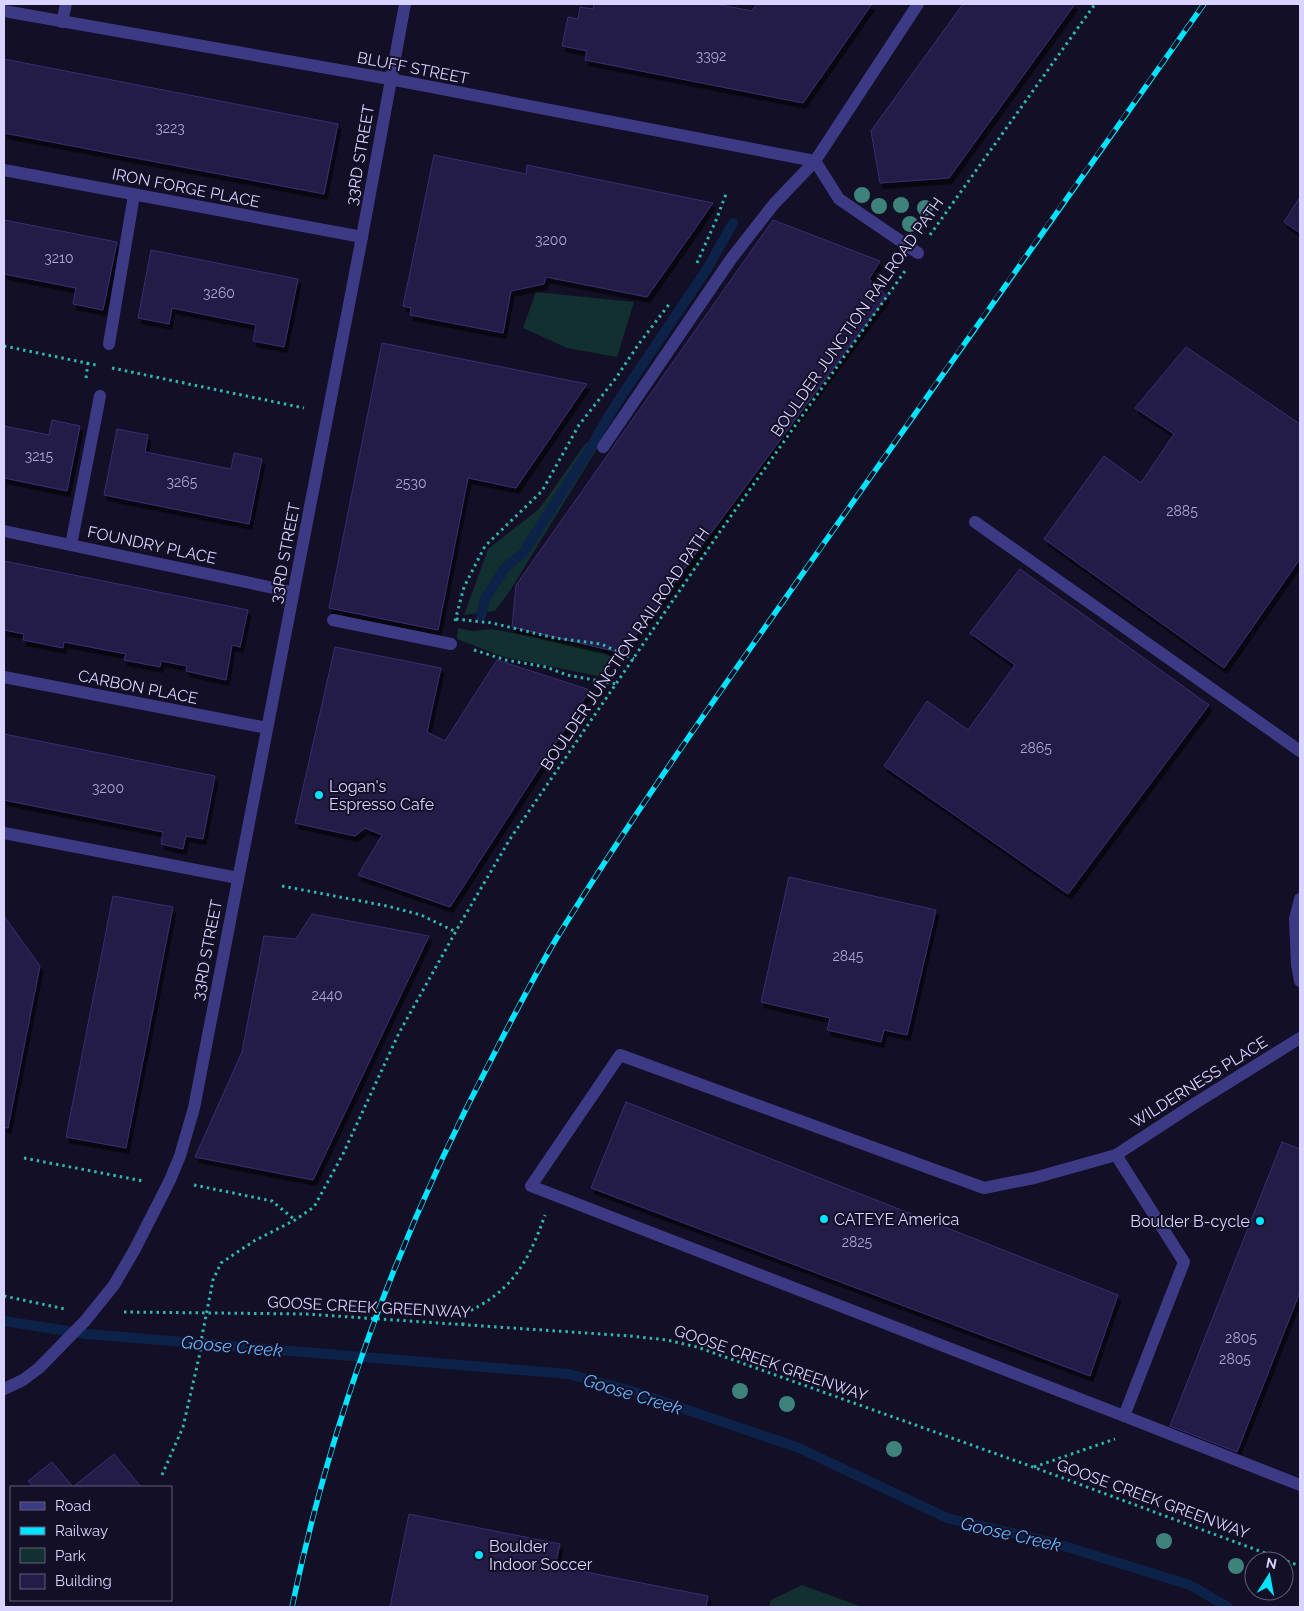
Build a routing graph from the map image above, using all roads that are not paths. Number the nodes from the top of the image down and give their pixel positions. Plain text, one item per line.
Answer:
1 (66, 4) edge
2 (405, 4) edge
3 (918, 4) edge
4 (4, 11) edge
5 (62, 22) junction
6 (390, 79) junction
7 (815, 161) junction
8 (4, 170) edge
9 (134, 195) junction
10 (362, 237) junction
11 (918, 253) road end
12 (108, 344) dead end
13 (100, 396) dead end
14 (603, 447) dead end
15 (975, 522) dead end
16 (4, 531) edge
17 (71, 545) junction
18 (294, 592) junction
19 (333, 620) dead end
20 (451, 644) road end
21 (4, 677) edge
22 (267, 728) junction
23 (1300, 750) edge
24 (4, 833) edge
25 (238, 878) junction
26 (1300, 899) edge
27 (1300, 981) edge
28 (1300, 1038) edge
29 (1116, 1155) junction
30 (4, 1389) edge
31 (1126, 1417) junction
32 (1300, 1485) edge

1 - 5 street
2 - 6 street, 33RD STREET
3 - 7 street
4 - 5 street, BLUFF STREET
5 - 6 street, BLUFF STREET
6 - 7 street, BLUFF STREET
6 - 10 street, 33RD STREET
7 - 11 street
7 - 14 street
8 - 9 street, IRON FORGE PLACE
9 - 10 street, IRON FORGE PLACE
9 - 12 street
10 - 18 street, 33RD STREET
13 - 17 street
15 - 23 street
16 - 17 street, FOUNDRY PLACE
17 - 18 street, FOUNDRY PLACE
18 - 22 street, 33RD STREET
19 - 20 street
21 - 22 street, CARBON PLACE
22 - 25 street, 33RD STREET
24 - 25 street
25 - 30 street, 33RD STREET, bridge
26 - 27 street
28 - 29 street, WILDERNESS PLACE
29 - 31 street
29 - 31 street, WILDERNESS PLACE
31 - 32 street

